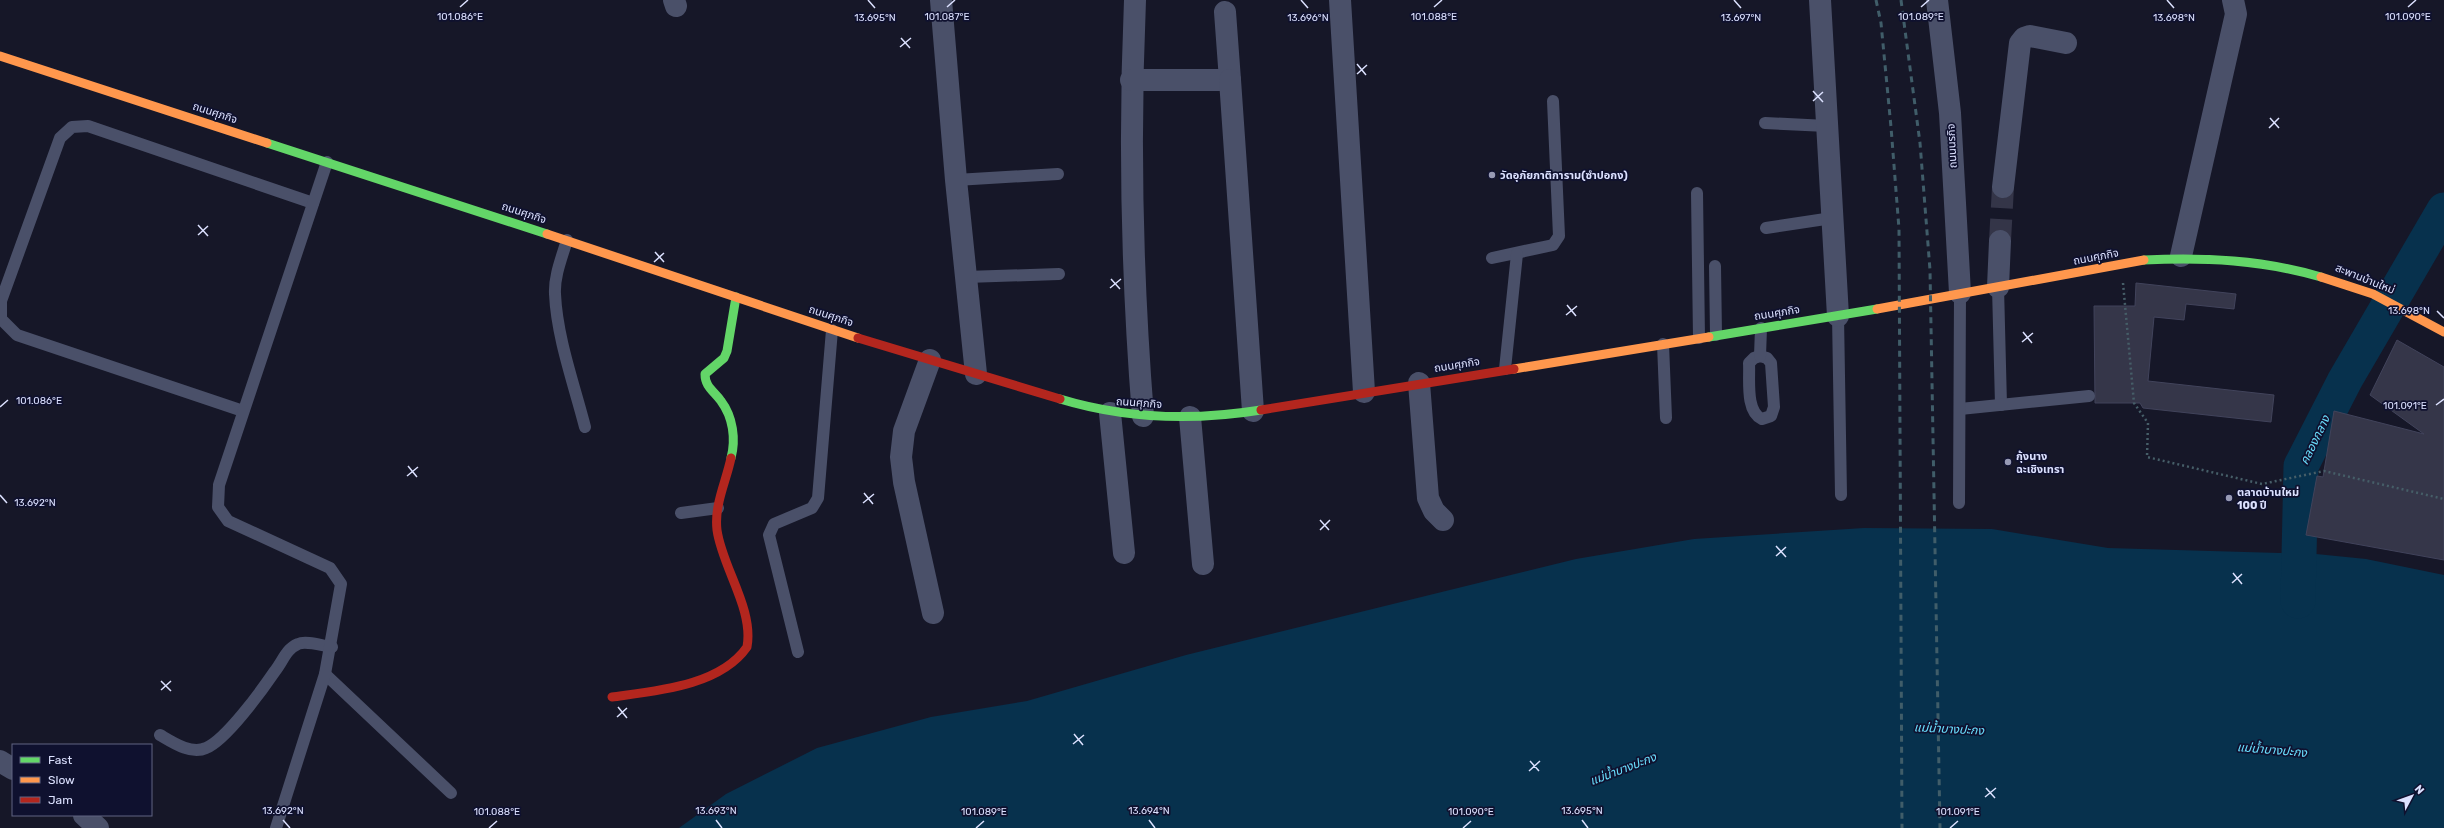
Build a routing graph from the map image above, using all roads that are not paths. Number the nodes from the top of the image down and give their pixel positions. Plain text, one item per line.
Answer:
1 (941, 0) edge
2 (1135, 0) edge
3 (1340, 0) edge
4 (1820, 0) edge
5 (1938, 0) edge
6 (2233, 0) edge
7 (1225, 12) dead end
8 (2066, 43) dead end
9 (0, 56) edge
10 (1131, 80) junction
11 (1230, 80) junction
12 (1553, 101) dead end
13 (1765, 123) dead end
14 (1827, 126) junction
15 (327, 162) junction
16 (1058, 174) dead end
17 (956, 180) junction
18 (2003, 188) tunnel mouth
19 (1697, 193) dead end
20 (313, 203) junction
21 (1832, 218) junction
22 (1766, 228) dead end
23 (568, 240) junction
24 (2000, 241) tunnel mouth
25 (1517, 254) junction
26 (2181, 256) junction
27 (1492, 258) dead end
28 (1715, 266) dead end
29 (1058, 274) dead end
30 (2318, 274) joint
31 (966, 277) junction
32 (1998, 287) junction
33 (1960, 293) junction
34 (736, 297) junction
35 (1838, 316) junction
36 (1761, 328) junction
37 (832, 330) junction
38 (2444, 332) edge
39 (1716, 335) junction
40 (1699, 338) junction
41 (1663, 344) junction
42 (1760, 356) junction
43 (930, 360) junction
44 (1505, 369) junction
45 (976, 374) junction
46 (1419, 383) junction
47 (1364, 392) junction
48 (2089, 396) dead end
49 (2001, 405) junction
50 (1960, 409) junction
51 (1253, 410) junction
52 (243, 411) junction
53 (1110, 413) junction
54 (1143, 416) junction
55 (1190, 417) junction
56 (1666, 418) dead end
57 (585, 427) dead end
58 (1841, 495) dead end
59 (1959, 503) dead end
60 (718, 508) junction
61 (681, 513) dead end
62 (1443, 520) dead end
63 (1124, 553) dead end
64 (1203, 564) dead end
65 (933, 613) dead end
66 (332, 647) junction
67 (798, 652) dead end
68 (325, 674) junction
69 (612, 697) dead end
70 (160, 735) dead end
71 (0, 761) edge
72 (12, 768) edge
73 (451, 793) dead end
74 (85, 816) edge
75 (98, 828) edge
76 (276, 828) edge

1 - 17 street
2 - 10 street
3 - 47 street
4 - 14 street
5 - 33 street, ถนนนรกิจ
6 - 26 street
7 - 11 street
8 - 18 street
9 - 15 main road, ถนนศุภกิจ
10 - 11 street
10 - 54 street
11 - 51 street
12 - 25 lane
13 - 14 lane
14 - 21 street
15 - 20 lane
15 - 23 main road, ถนนศุภกิจ
16 - 17 lane
17 - 31 street
19 - 40 lane
20 - 52 lane
20 - 52 lane
21 - 22 lane
21 - 35 street
23 - 34 main road, ถนนศุภกิจ
23 - 57 lane
24 - 32 street
25 - 27 lane
25 - 44 lane
26 - 30 main road, ถนนศุภกิจ
26 - 32 main road, ถนนศุภกิจ
28 - 39 lane
29 - 31 lane
30 - 38 main road, สะพานบ้านใหม่
31 - 45 street
32 - 33 main road, ถนนศุภกิจ
32 - 49 lane
33 - 35 main road, ถนนศุภกิจ
33 - 50 lane
34 - 37 main road, ถนนศุภกิจ
34 - 60 main road
35 - 36 main road, ถนนศุภกิจ
35 - 58 lane
36 - 39 main road, ถนนศุภกิจ
36 - 42 lane
37 - 43 main road, ถนนศุภกิจ
37 - 67 lane
39 - 40 main road, ถนนศุภกิจ
40 - 41 main road, ถนนศุภกิจ
41 - 44 main road, ถนนศุภกิจ
41 - 56 lane
42 - 42 lane
43 - 45 main road, ถนนศุภกิจ
43 - 65 street
44 - 46 main road, ถนนศุภกิจ
45 - 53 main road, ถนนศุภกิจ
46 - 47 main road, ถนนศุภกิจ
46 - 62 street
47 - 51 main road, ถนนศุภกิจ
48 - 49 lane
49 - 50 lane
50 - 59 lane
51 - 55 main road, ถนนศุภกิจ
52 - 66 lane
53 - 54 main road, ถนนศุภกิจ
53 - 63 street
54 - 55 main road, ถนนศุภกิจ
55 - 64 street
60 - 61 lane
60 - 69 main road
66 - 68 lane
66 - 70 lane
68 - 73 lane
68 - 76 lane
71 - 72 street
74 - 75 street

